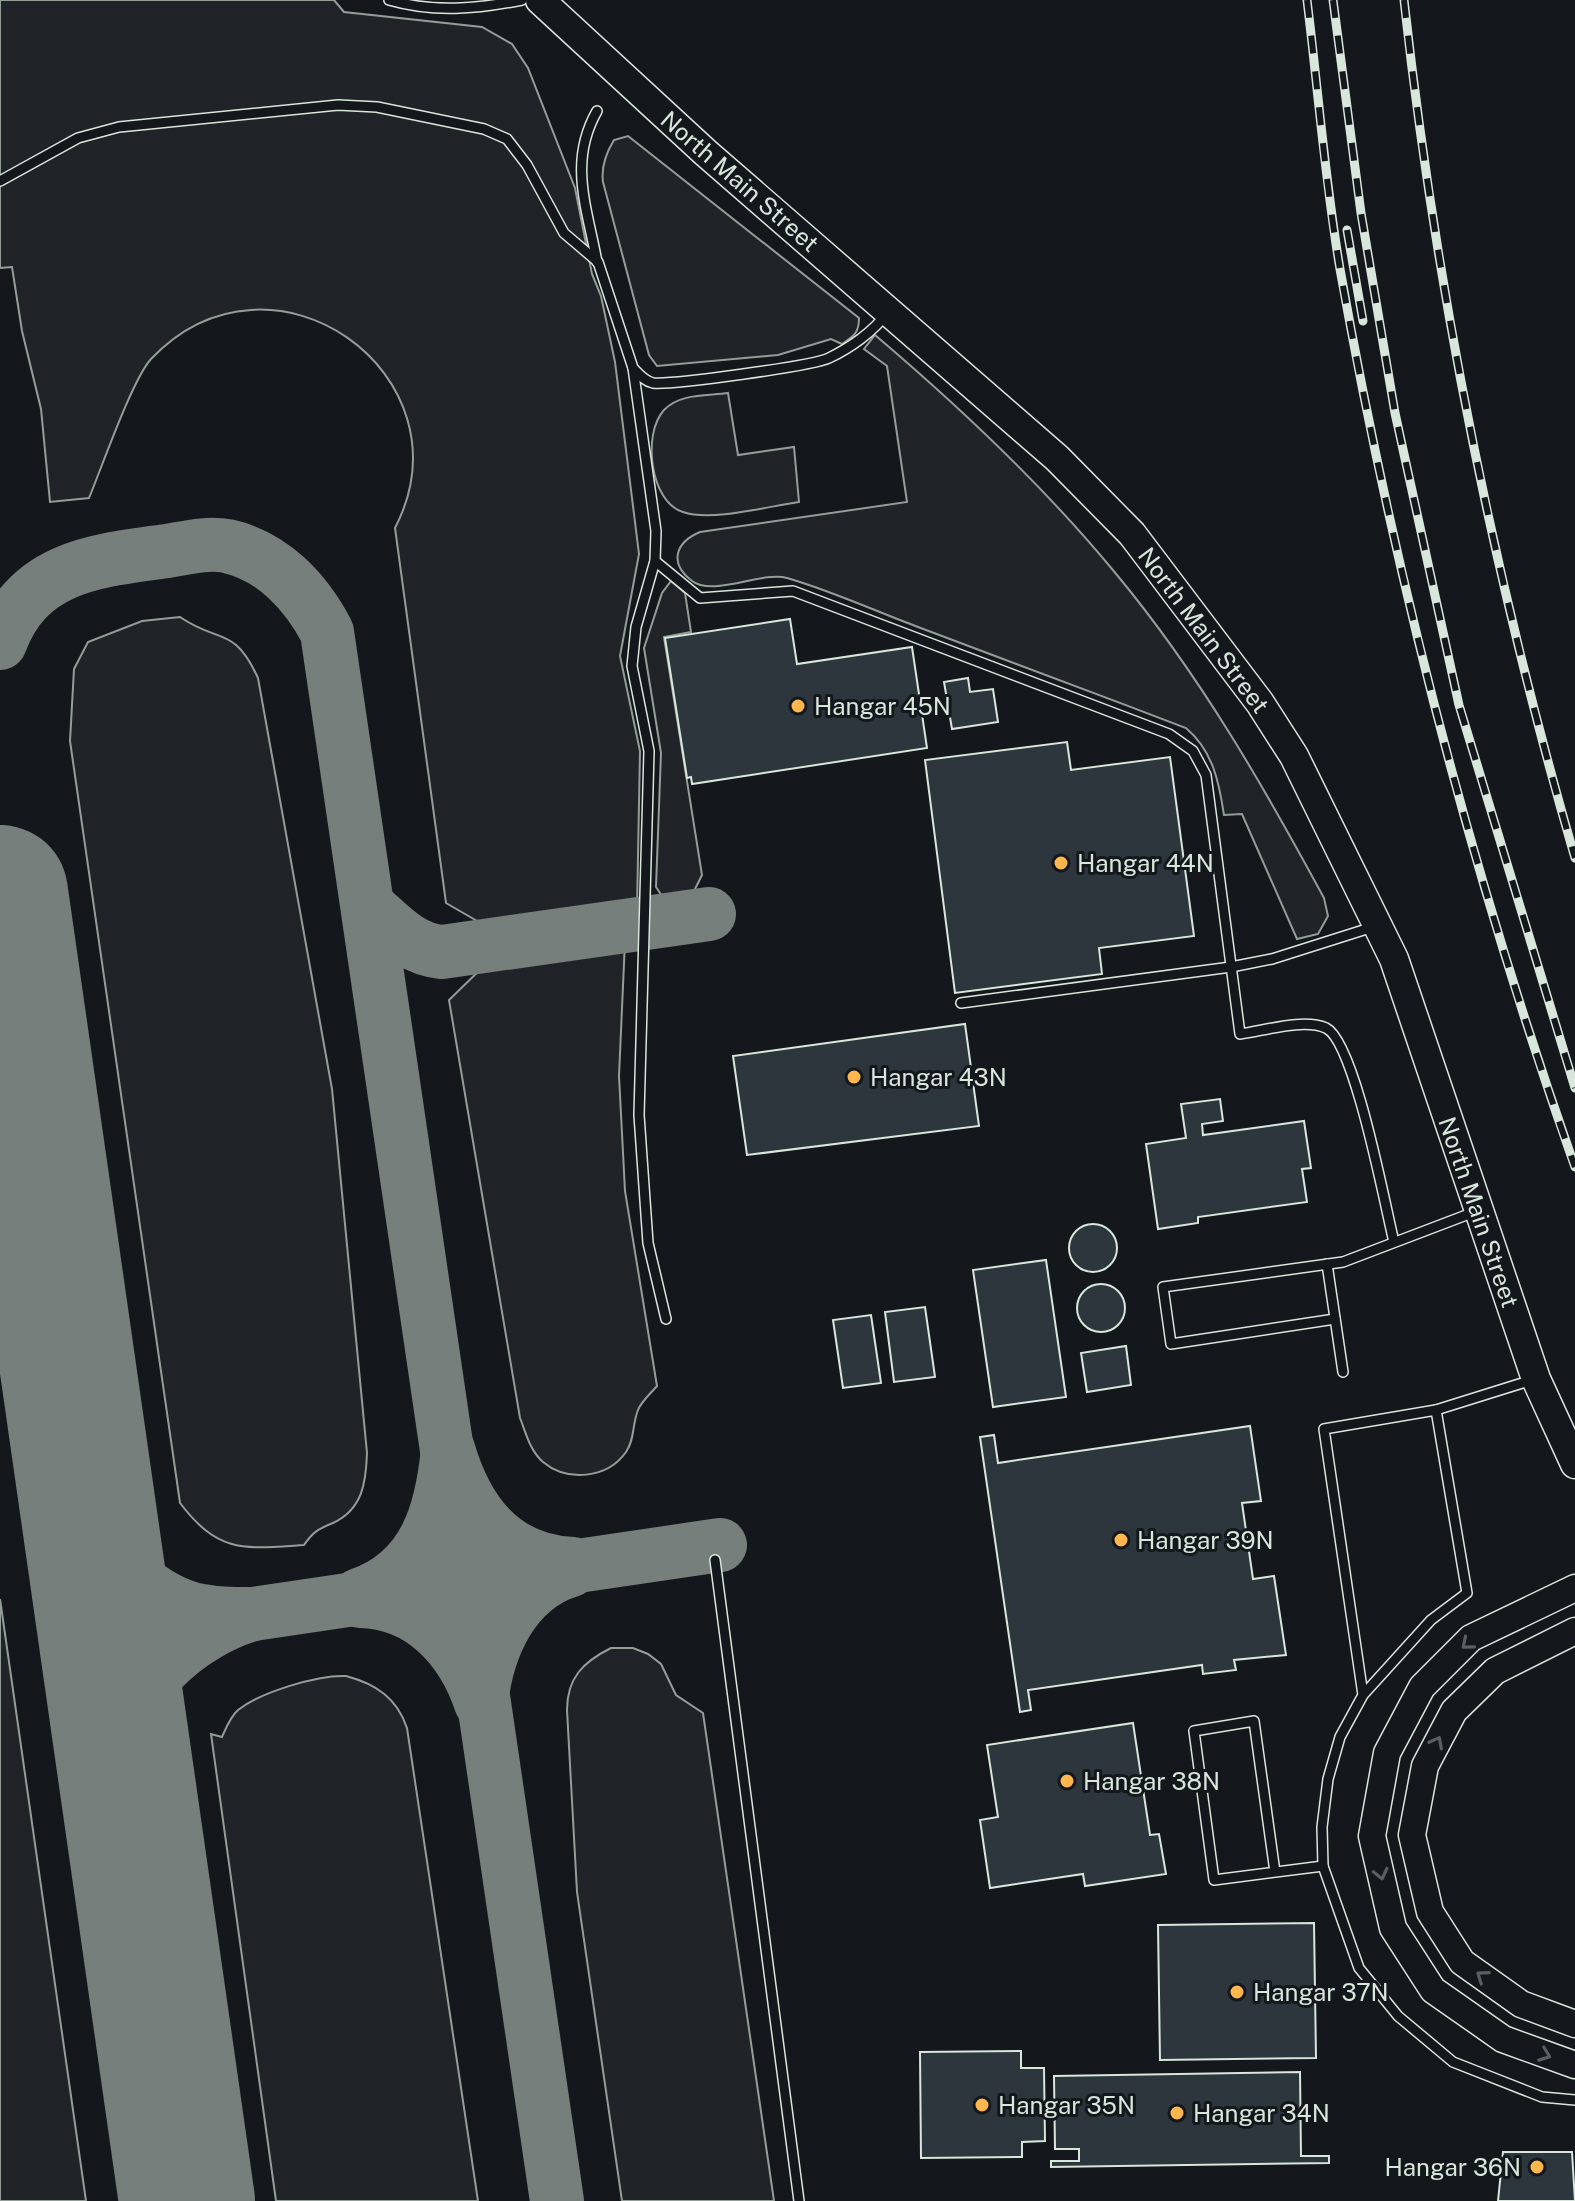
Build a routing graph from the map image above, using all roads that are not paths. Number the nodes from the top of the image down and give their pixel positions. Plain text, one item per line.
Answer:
1 (389, 0) edge
2 (522, 0) edge
3 (540, 0) edge
4 (597, 111) dead end
5 (0, 181) edge
6 (598, 262) junction
7 (888, 310) junction
8 (633, 368) junction
9 (655, 561) junction
10 (1378, 926) junction
11 (1231, 967) junction
12 (961, 1003) dead end
13 (1478, 1211) junction
14 (1394, 1242) junction
15 (1327, 1264) junction
16 (666, 1319) dead end
17 (1335, 1319) junction
18 (1343, 1372) dead end
19 (1536, 1379) junction
20 (1436, 1410) junction
21 (1575, 1464) edge
22 (715, 1560) dead end
23 (1575, 1588) edge
24 (1575, 1631) edge
25 (1363, 1695) junction
26 (1323, 1866) junction
27 (1275, 1872) junction
28 (1575, 2024) edge
29 (1575, 2065) edge
30 (1575, 2100) edge
31 (799, 2201) edge

1 - 2 lane
3 - 7 main road, North Main Street
4 - 6 lane
5 - 6 lane
6 - 8 lane
7 - 8 lane
7 - 10 main road, North Main Street
8 - 9 lane
9 - 11 lane
9 - 16 lane
10 - 11 lane
10 - 13 main road, North Main Street
11 - 12 lane
11 - 14 lane
13 - 14 lane
13 - 19 main road, North Main Street
14 - 15 lane
15 - 17 lane
15 - 17 lane
17 - 18 lane
19 - 20 lane
19 - 21 main road, North Main Street
20 - 25 lane
20 - 25 lane
22 - 31 lane
23 -> 29 main road
28 -> 24 main road
25 - 26 lane
26 - 27 lane
26 - 30 lane
27 - 27 lane

